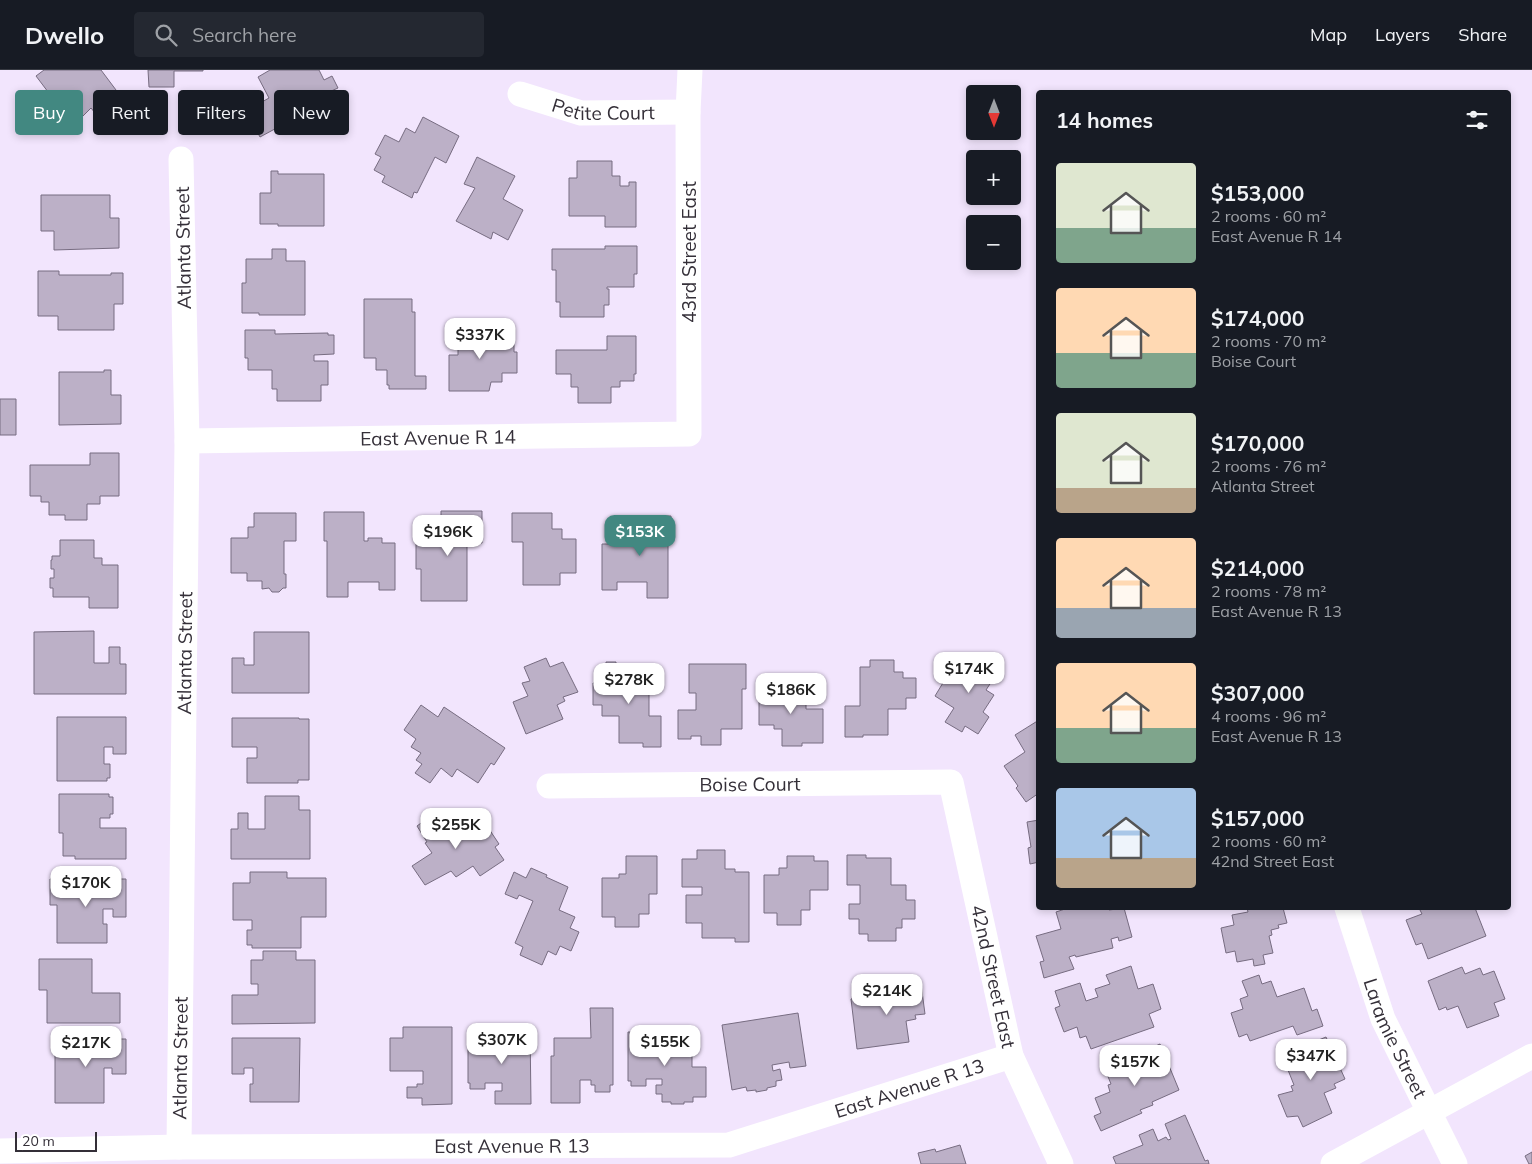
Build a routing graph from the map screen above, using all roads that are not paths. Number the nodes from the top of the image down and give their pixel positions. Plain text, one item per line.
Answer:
1 (690, 70) edge
2 (520, 94) dead end
3 (688, 112) junction
4 (181, 159) dead end
5 (689, 434) joint
6 (187, 441) junction
7 (951, 782) joint
8 (549, 786) dead end
9 (1348, 910) edge
10 (1011, 1056) junction
11 (1532, 1056) edge
12 (1428, 1111) junction
13 (179, 1147) junction
14 (0, 1151) edge
15 (1061, 1164) edge
16 (1333, 1164) edge
17 (1455, 1164) edge

1 - 3 street, 43rd Street East
2 - 3 street, Petite Court
3 - 5 street, 43rd Street East
4 - 6 street, Atlanta Street
5 - 6 street, East Avenue R 14
6 - 13 street, Atlanta Street
7 - 8 street, Boise Court
7 - 10 street, 42nd Street East
9 - 12 street, Laramie Street
10 - 13 street, East Avenue R 13
10 - 15 street, 42nd Street East
11 - 12 street
12 - 16 street
12 - 17 street, Laramie Street
13 - 14 street, East Avenue R 13

